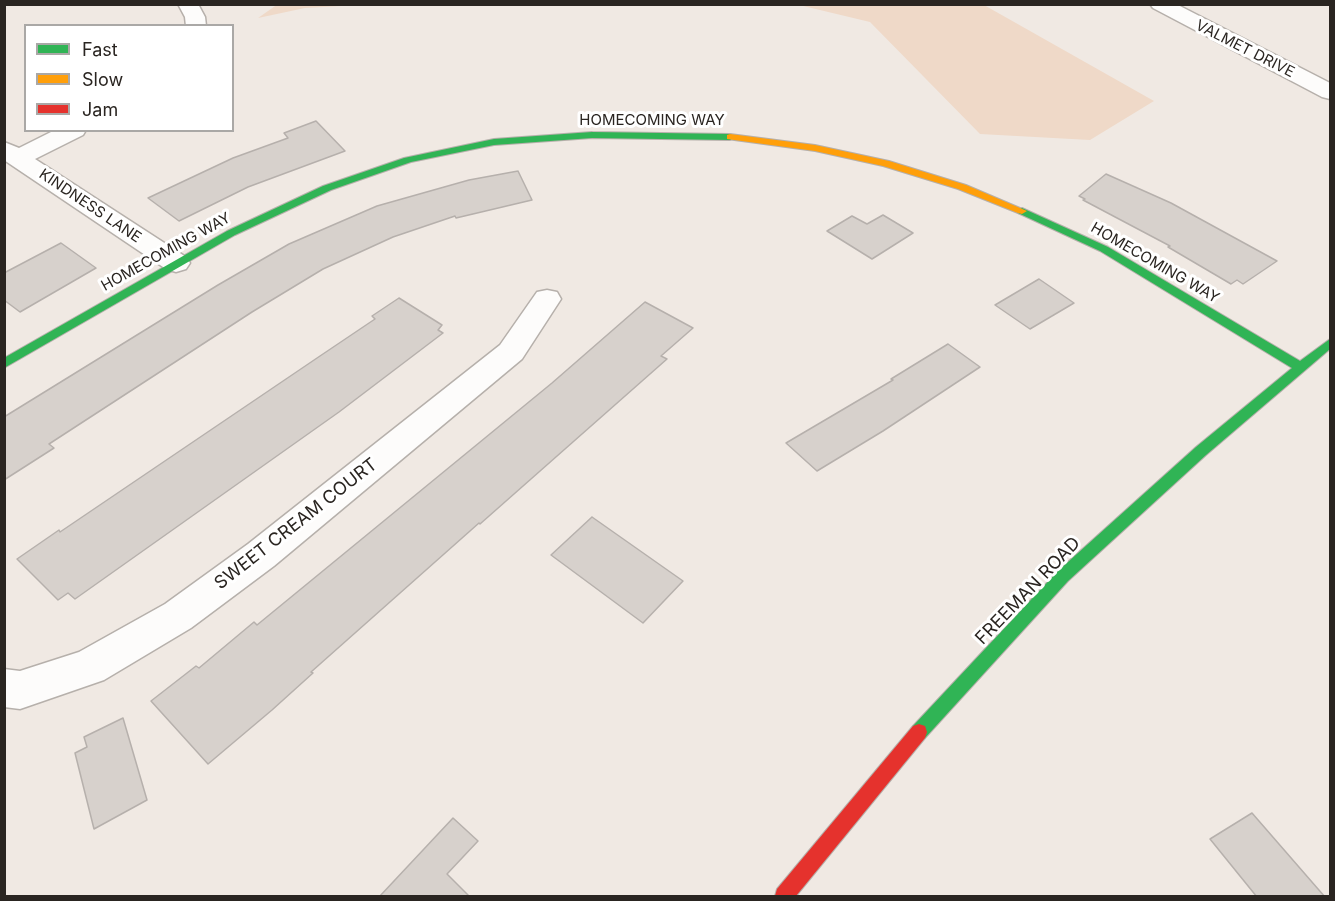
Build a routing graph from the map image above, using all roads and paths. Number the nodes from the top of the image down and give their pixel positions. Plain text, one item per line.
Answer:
1 (188, 4) edge
2 (1160, 4) edge
3 (196, 24) edge
4 (1330, 92) edge
5 (70, 132) edge
6 (11, 154) edge
7 (176, 263) junction
8 (547, 299) dead end
9 (1330, 343) edge
10 (4, 364) edge
11 (1300, 367) junction
12 (4, 688) edge
13 (784, 897) edge

1 - 3 street
2 - 4 street, VALMET DRIVE
5 - 6 street
6 - 7 street, KINDNESS LANE
7 - 10 street, HOMECOMING WAY
7 - 11 street, HOMECOMING WAY
8 - 12 street, SWEET CREAM COURT
9 - 11 street, FREEMAN ROAD
11 - 13 street, FREEMAN ROAD

